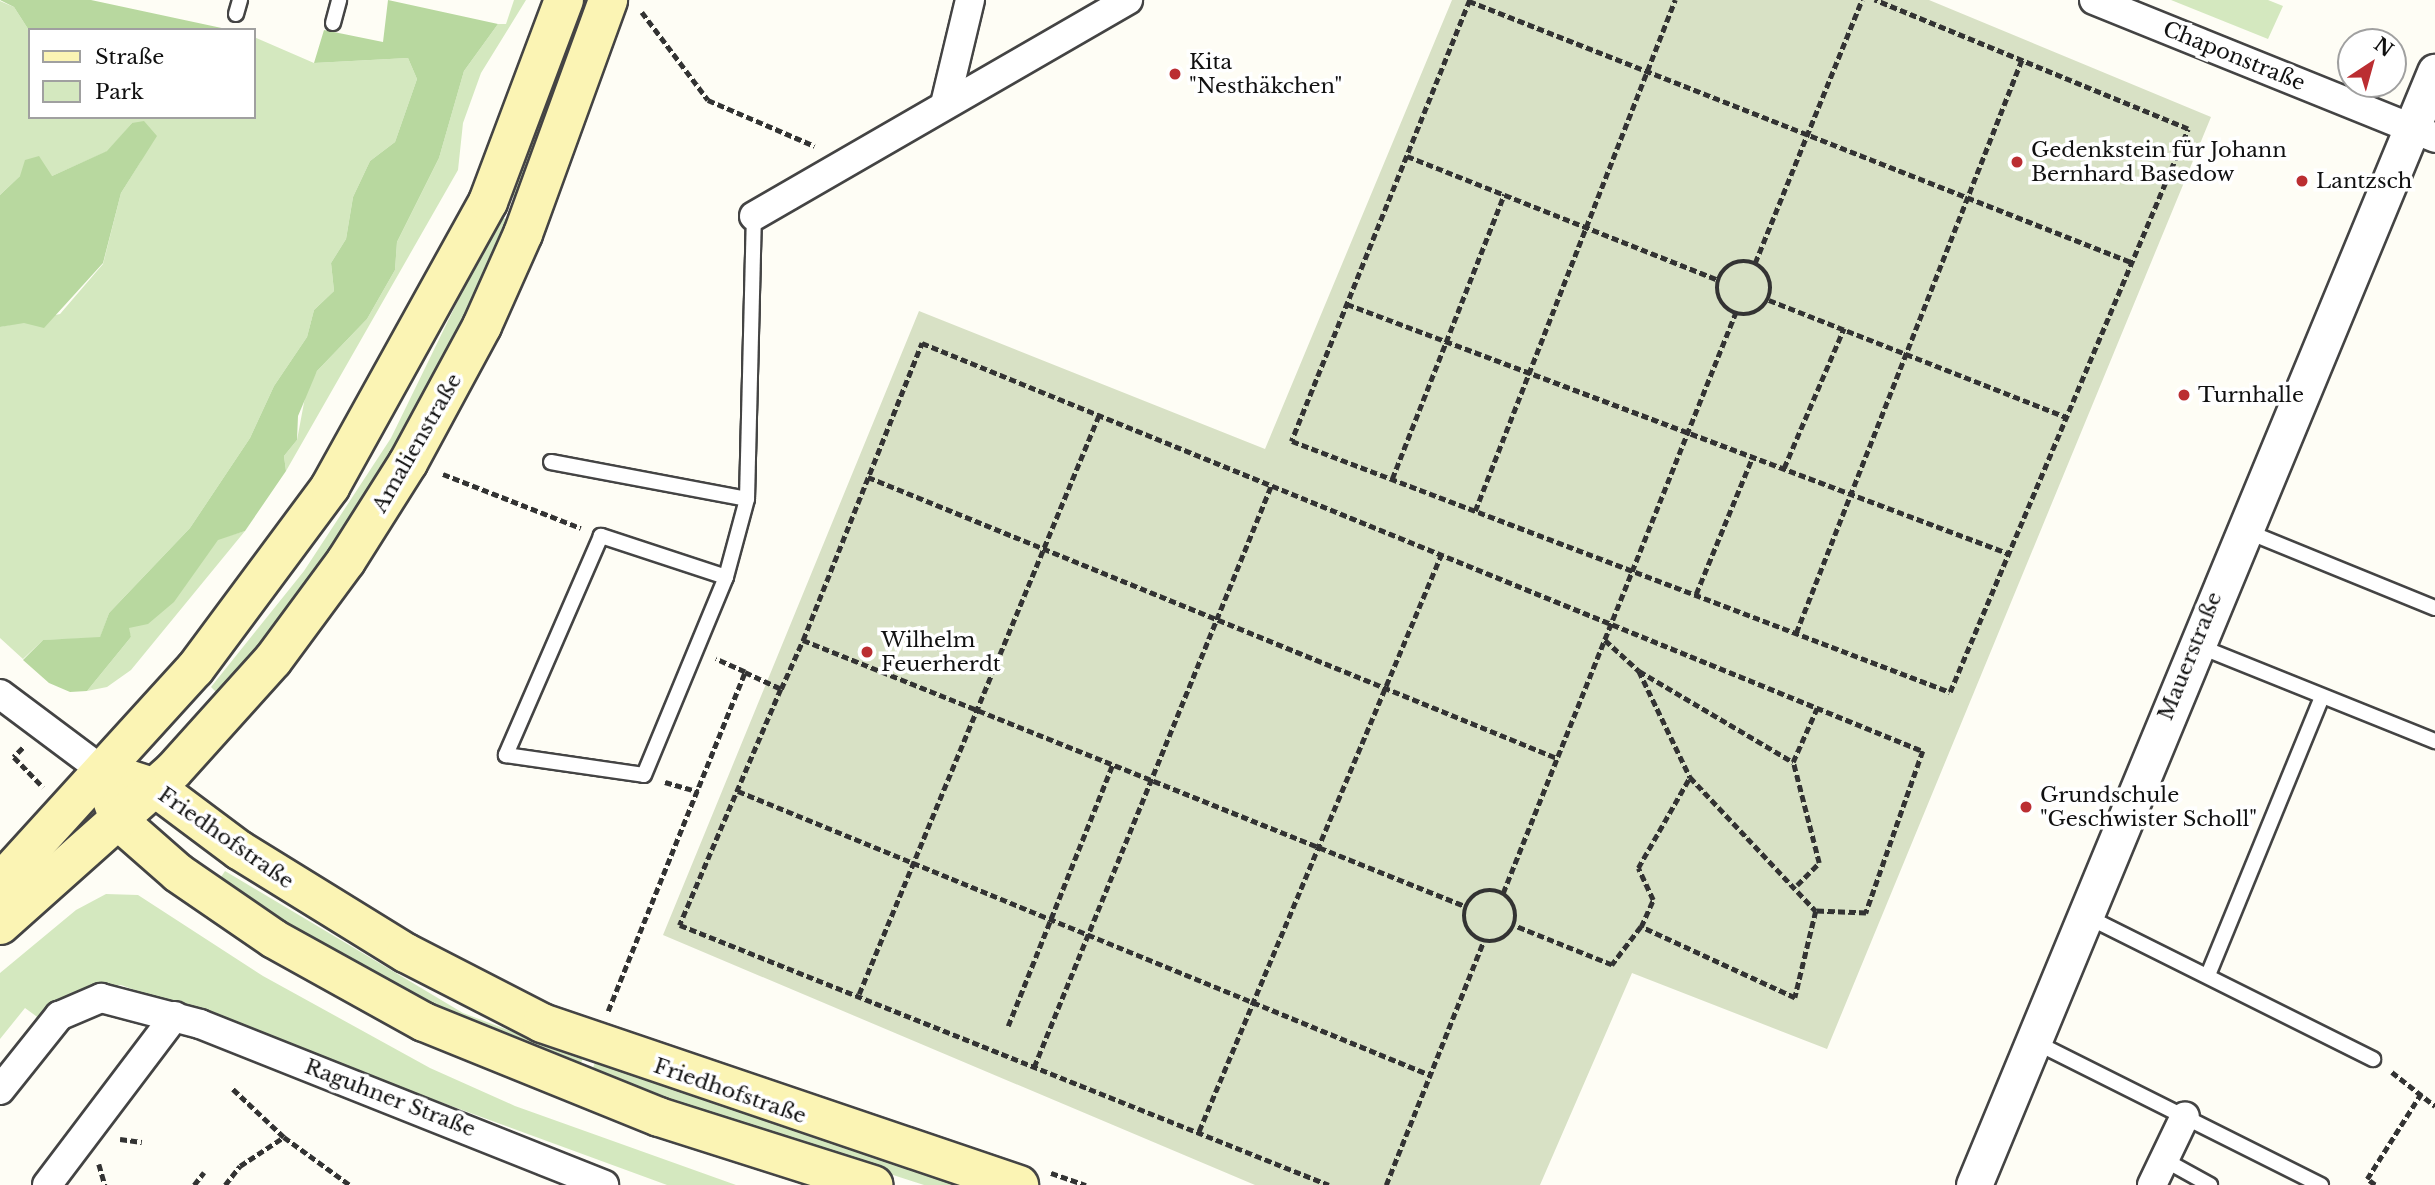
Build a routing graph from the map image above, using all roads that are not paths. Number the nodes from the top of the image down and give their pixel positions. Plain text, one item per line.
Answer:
1 (339, 0) edge
2 (564, 0) edge
3 (970, 0) edge
4 (1128, 0) edge
5 (2094, 0) edge
6 (621, 3) edge
7 (333, 23) dead end
8 (2435, 72) edge
9 (946, 100) junction
10 (2423, 134) edge
11 (754, 216) joint
12 (551, 462) dead end
13 (747, 499) junction
14 (2242, 529) junction
15 (726, 577) junction
16 (2435, 608) edge
17 (2195, 645) junction
18 (0, 694) edge
19 (2322, 696) junction
20 (2435, 741) edge
21 (103, 771) junction
22 (156, 788) junction
23 (120, 822) junction
24 (0, 883) edge
25 (2085, 915) junction
26 (0, 925) edge
27 (2208, 975) junction
28 (175, 1016) junction
29 (2033, 1041) junction
30 (2373, 1059) road end
31 (0, 1090) edge
32 (2185, 1115) junction
33 (2163, 1159) junction
34 (47, 1185) edge
35 (604, 1185) edge
36 (873, 1185) edge
37 (1019, 1185) edge
38 (1974, 1185) edge
39 (2152, 1185) edge
40 (2210, 1185) edge
41 (2321, 1185) edge

1 - 7 lane
2 - 21 main road
3 - 9 street
4 - 9 street
5 - 10 street, Chaponstraße
6 - 22 main road, Amalienstraße
8 - 10 street, Mauerstraße
9 - 11 street
10 - 14 street, Mauerstraße
11 - 13 lane
12 - 13 lane
13 - 15 lane
14 - 16 lane
14 - 17 street, Mauerstraße
15 - 15 lane
17 - 19 lane
17 - 25 street, Mauerstraße
18 - 21 street
19 - 20 lane
19 - 27 lane
21 - 22 main road, Friedhofstraße
21 - 23 main road
21 - 24 main road
22 - 23 main road, Amalienstraße
22 - 37 main road, Friedhofstraße
23 - 26 main road
23 - 36 main road
25 - 27 lane
25 - 29 street, Mauerstraße
27 - 30 lane
28 - 31 street, Raguhner Straße
28 - 34 street
28 - 35 street, Raguhner Straße
29 - 32 lane
29 - 38 street, Mauerstraße
32 - 33 street
32 - 41 lane
33 - 39 street
33 - 40 lane

